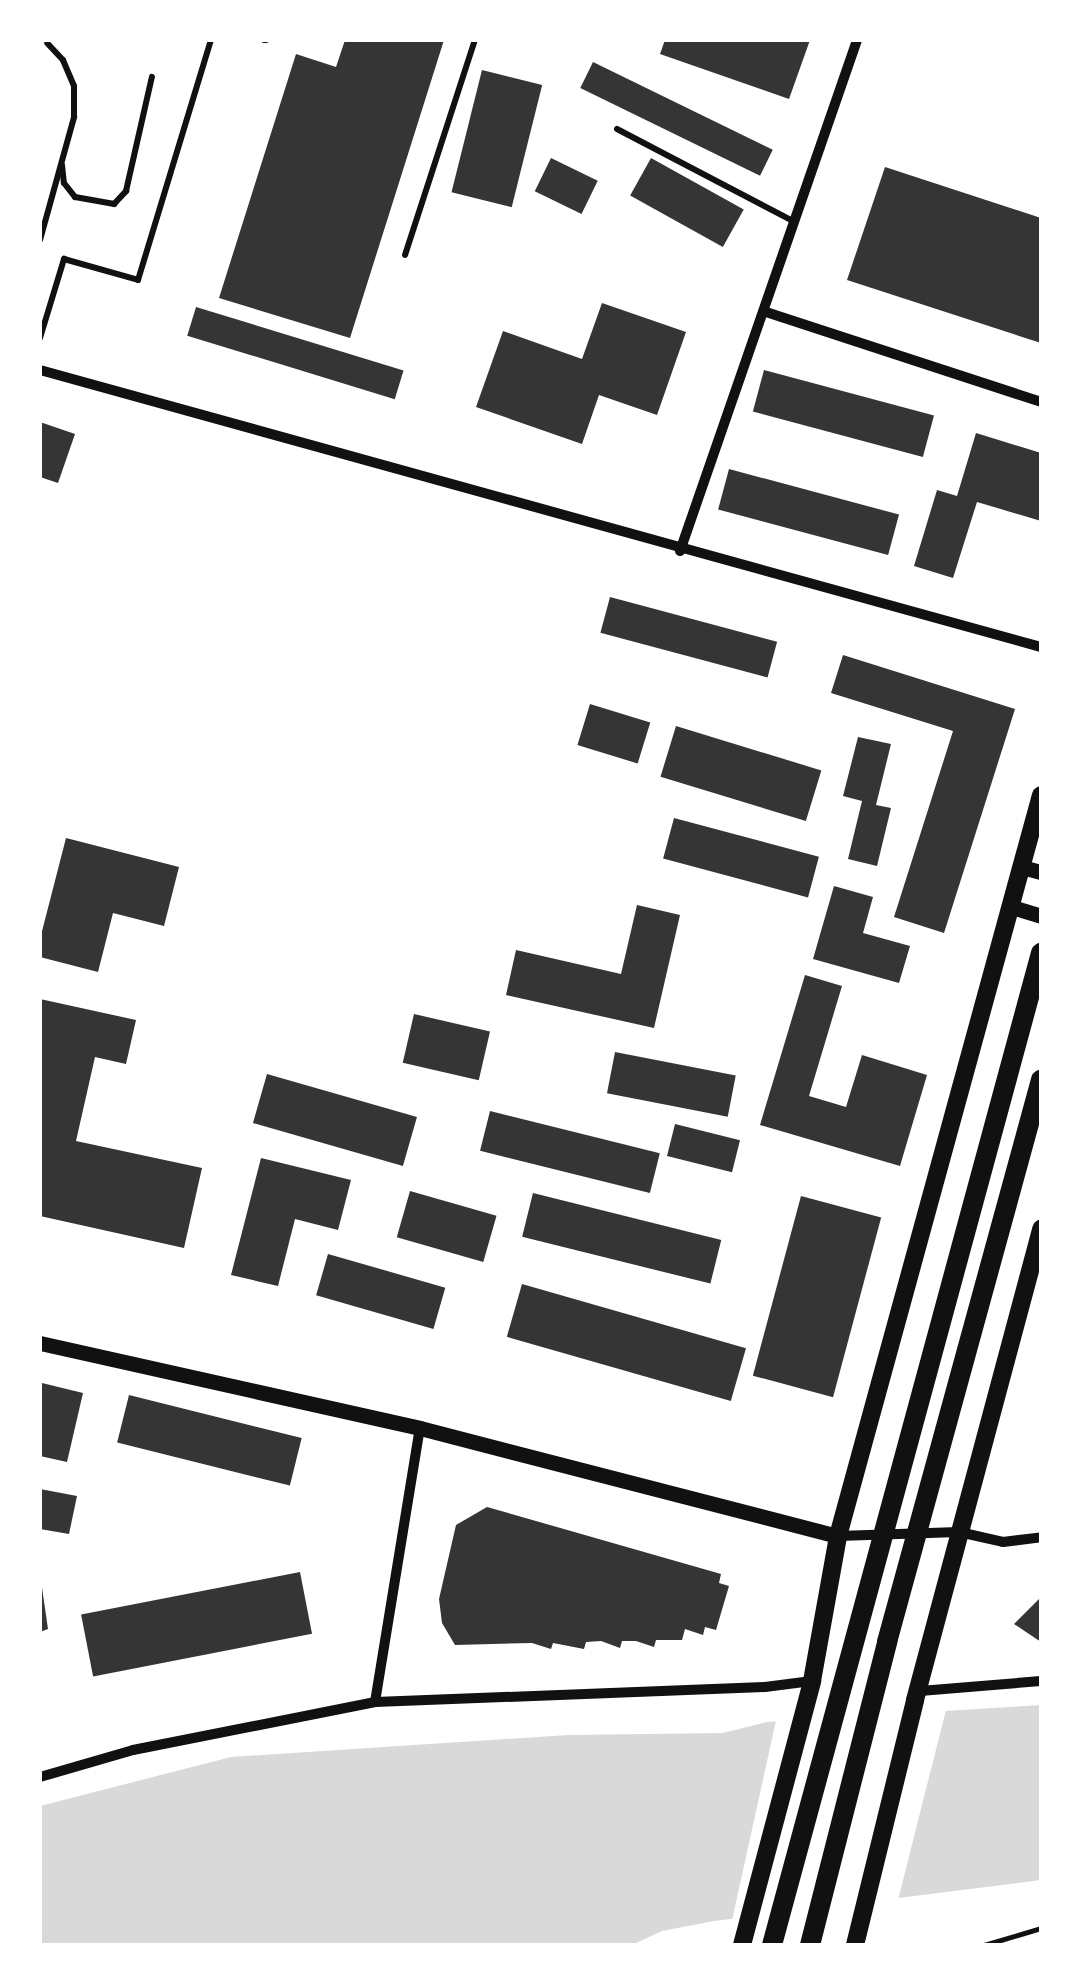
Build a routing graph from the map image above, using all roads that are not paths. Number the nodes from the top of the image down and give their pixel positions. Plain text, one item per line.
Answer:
1 (211, 40) edge
2 (475, 40) edge
3 (858, 40) edge
4 (47, 43) dead end
5 (152, 76) dead end
6 (617, 129) dead end
7 (62, 165) junction
8 (796, 222) junction
9 (40, 240) edge
10 (405, 255) dead end
11 (766, 312) junction
12 (40, 338) edge
13 (40, 370) edge
14 (1041, 402) edge
15 (680, 551) junction
16 (1041, 647) edge
17 (1041, 795) edge
18 (1022, 866) junction
19 (1041, 872) edge
20 (1012, 907) junction
21 (1041, 916) edge
22 (1041, 953) edge
23 (1041, 1080) edge
24 (1041, 1230) edge
25 (40, 1344) edge
26 (420, 1428) junction
27 (959, 1532) junction
28 (838, 1536) junction
29 (1041, 1538) edge
30 (812, 1681) junction
31 (1041, 1682) edge
32 (918, 1695) junction
33 (376, 1702) junction
34 (40, 1777) edge
35 (856, 1941) edge
36 (742, 1945) edge
37 (772, 1945) edge
38 (810, 1945) edge

1 - 12 lane
2 - 10 lane
3 - 8 street
4 - 7 lane
5 - 7 lane
6 - 8 lane
7 - 9 lane
8 - 11 street
11 - 14 street
11 - 15 street
13 - 15 street
15 - 16 street
17 - 18 main road
18 - 19 street
18 - 20 main road
20 - 21 street
20 - 28 main road
22 - 37 main road
23 - 38 main road
24 - 27 main road
25 - 26 street
26 - 28 street
26 - 33 street
27 - 28 street
27 - 29 street
27 - 32 main road
28 - 30 main road
30 - 33 street
30 - 36 main road
31 - 32 street
32 - 35 main road
33 - 34 street

